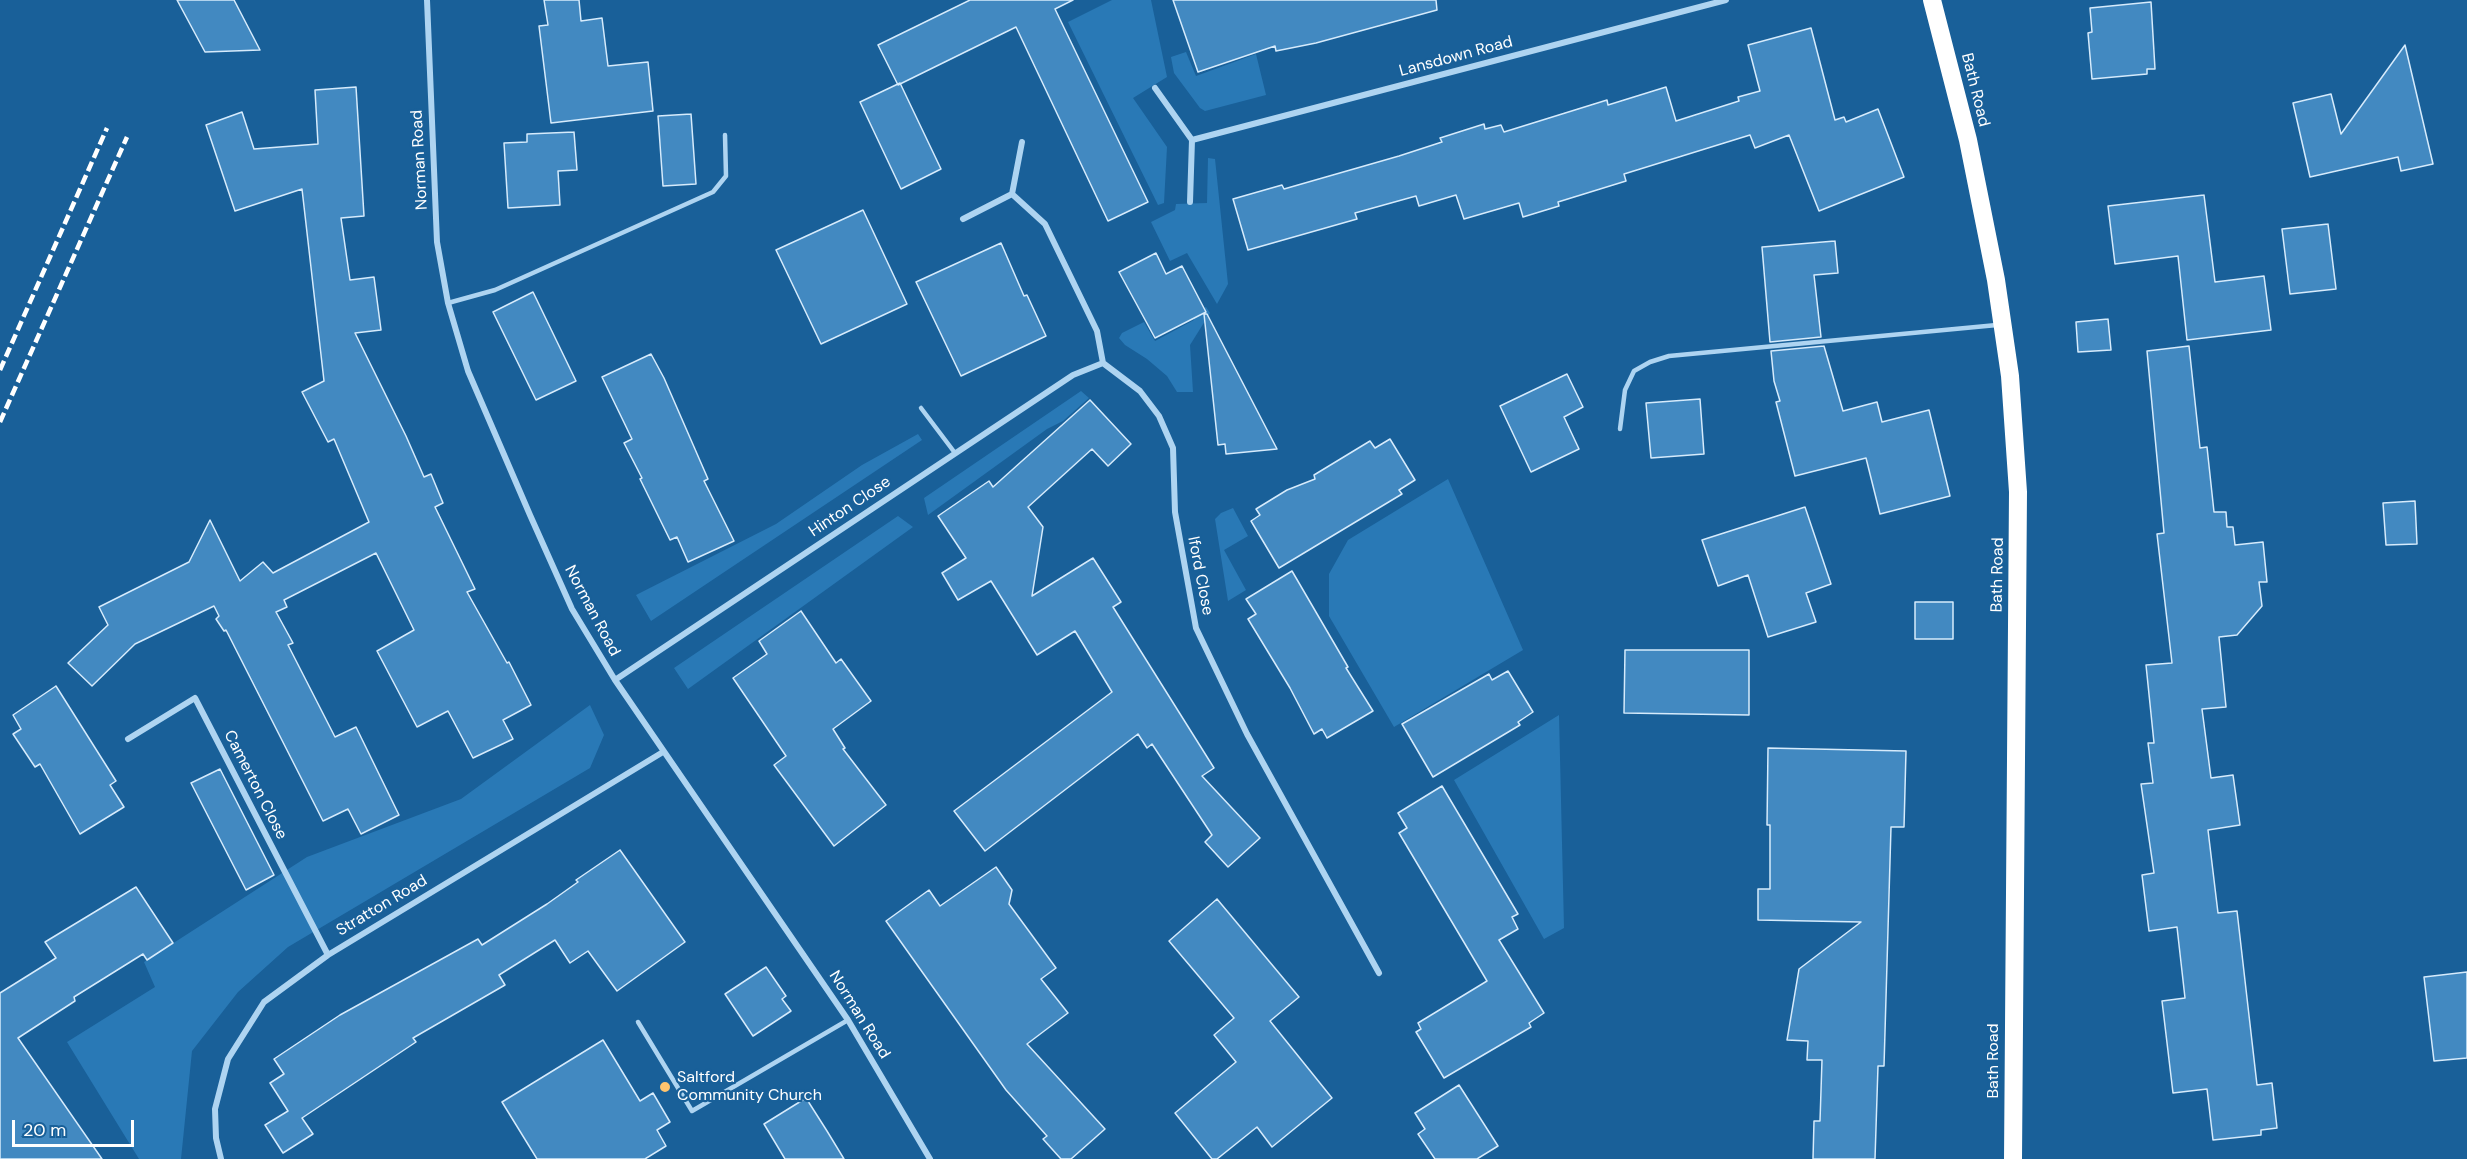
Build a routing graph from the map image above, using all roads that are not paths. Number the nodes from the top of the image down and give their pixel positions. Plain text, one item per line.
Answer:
1 (427, 0) edge
2 (1726, 0) edge
3 (1932, 0) edge
4 (1155, 87) dead end
5 (725, 135) dead end
6 (1192, 140) junction
7 (1022, 142) dead end
8 (1012, 194) junction
9 (1190, 202) dead end
10 (963, 219) dead end
11 (448, 303) junction
12 (2003, 325) junction
13 (1103, 363) junction
14 (921, 408) dead end
15 (1620, 429) dead end
16 (955, 453) junction
17 (615, 680) junction
18 (128, 739) dead end
19 (663, 752) junction
20 (328, 955) junction
21 (1379, 973) dead end
22 (848, 1020) junction
23 (638, 1022) dead end
24 (221, 1159) edge
25 (930, 1159) edge
26 (2013, 1159) edge

1 - 11 street, Norman Road
2 - 6 street, Lansdown Road
3 - 12 highway, Bath Road
4 - 6 street
5 - 11 lane
6 - 9 street
7 - 8 street
8 - 10 street
8 - 13 street
11 - 17 street, Norman Road
12 - 15 lane
12 - 26 highway, Bath Road
13 - 16 street, Hinton Close
13 - 21 street, Iford Close
14 - 16 lane
16 - 17 street, Hinton Close
17 - 19 street, Norman Road
18 - 20 street, Camerton Close
19 - 20 street, Stratton Road
19 - 22 street, Norman Road
20 - 24 street, Stratton Road
22 - 23 lane
22 - 25 street, Norman Road

